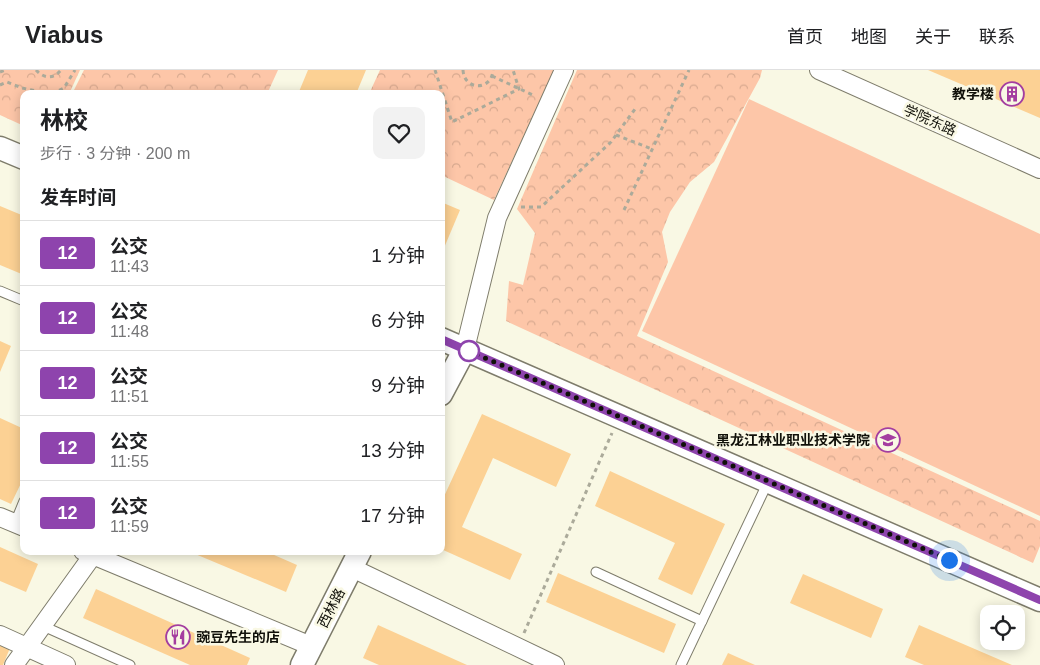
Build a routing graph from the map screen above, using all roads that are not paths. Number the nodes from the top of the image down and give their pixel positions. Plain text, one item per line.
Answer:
1 (564, 70) edge
2 (819, 70) edge
3 (0, 148) edge
4 (20, 156) edge
5 (1040, 169) edge
6 (0, 291) edge
7 (20, 299) edge
8 (445, 341) edge
9 (464, 349) junction
10 (445, 386) edge
11 (768, 482) junction
12 (20, 509) edge
13 (13, 522) edge
14 (87, 555) edge
15 (102, 555) edge
16 (115, 557) edge
17 (356, 560) edge
18 (596, 572) dead end
19 (1040, 600) edge
20 (702, 620) junction
21 (43, 626) junction
22 (0, 635) edge
23 (27, 647) junction
24 (306, 655) edge
25 (14, 665) edge
26 (66, 665) edge
27 (130, 665) edge
28 (555, 665) edge
29 (680, 665) edge

1 - 9 street
2 - 5 street, 学院东路
3 - 4 street
6 - 7 lane
8 - 9 street
9 - 10 street
9 - 11 street
11 - 19 street
11 - 20 lane
12 - 13 lane
14 - 21 street
15 - 16 street
16 - 24 street
17 - 24 street, 西林路
17 - 28 street
18 - 20 lane
20 - 29 lane
21 - 23 street
21 - 27 lane
22 - 23 street
23 - 25 street
23 - 26 street

